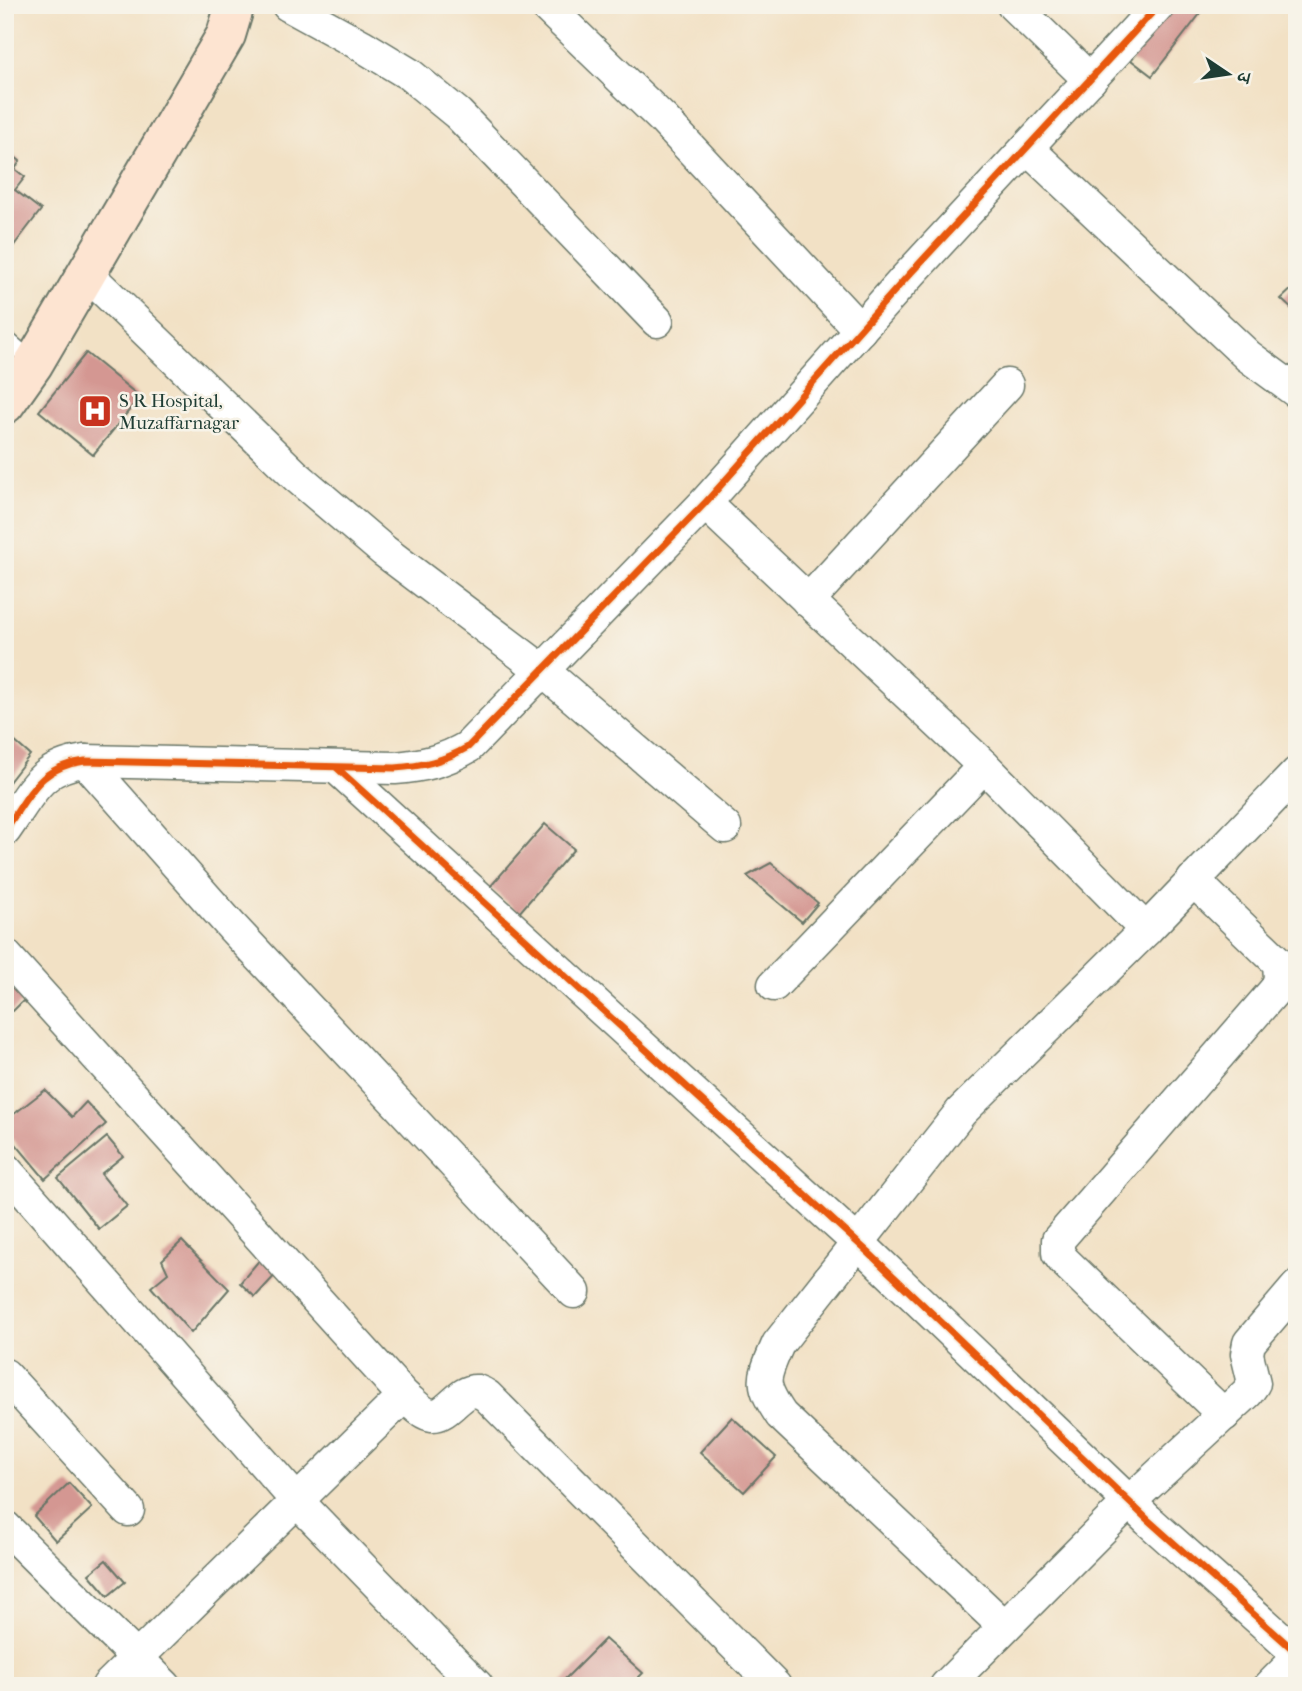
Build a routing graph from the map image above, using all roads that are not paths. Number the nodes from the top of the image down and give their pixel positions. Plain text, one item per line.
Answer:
1 (235, 5) edge
2 (288, 5) edge
3 (545, 5) edge
4 (1013, 5) edge
5 (1159, 5) edge
6 (1090, 80) junction
7 (1027, 148) junction
8 (86, 273) junction
9 (657, 321) dead end
10 (860, 330) junction
11 (5, 338) edge
12 (34, 363) junction
13 (1007, 384) dead end
14 (1297, 393) edge
15 (5, 404) edge
16 (705, 503) junction
17 (808, 601) junction
18 (542, 670) junction
19 (85, 761) junction
20 (984, 766) junction
21 (337, 768) junction
22 (1297, 773) edge
23 (725, 827) dead end
24 (5, 830) edge
25 (1194, 880) junction
26 (1146, 930) junction
27 (5, 955) edge
28 (774, 985) dead end
29 (5, 1169) edge
30 (856, 1242) junction
31 (1297, 1287) edge
32 (574, 1292) dead end
33 (5, 1374) edge
34 (404, 1396) junction
35 (1224, 1415) junction
36 (296, 1501) junction
37 (1129, 1503) junction
38 (128, 1510) dead end
39 (5, 1527) edge
40 (1004, 1626) junction
41 (1297, 1653) edge
42 (138, 1657) junction
43 (1297, 1659) edge
44 (108, 1686) edge
45 (165, 1686) edge
46 (477, 1686) edge
47 (775, 1686) edge
48 (946, 1686) edge
49 (1270, 1686) edge

1 - 8 main road
2 - 9 street
3 - 10 street
4 - 6 street
5 - 6 street
6 - 7 street
7 - 10 street
7 - 14 street
8 - 12 main road
8 - 18 street
10 - 16 street
11 - 12 lane
12 - 15 main road
13 - 17 street
16 - 17 street
16 - 18 street
17 - 20 street
18 - 21 street
18 - 23 street
19 - 21 street
19 - 24 street
19 - 32 street
20 - 26 street
20 - 28 street
21 - 30 street
22 - 25 street
25 - 26 street
25 - 35 street
26 - 30 street
27 - 34 street
29 - 36 street
30 - 37 street
30 - 40 street
31 - 35 street
33 - 38 street
34 - 36 street
34 - 47 street
35 - 37 street
36 - 42 street
36 - 46 street
37 - 40 street
37 - 41 street
39 - 42 street
40 - 48 street
42 - 44 street
42 - 45 street
43 - 49 street

